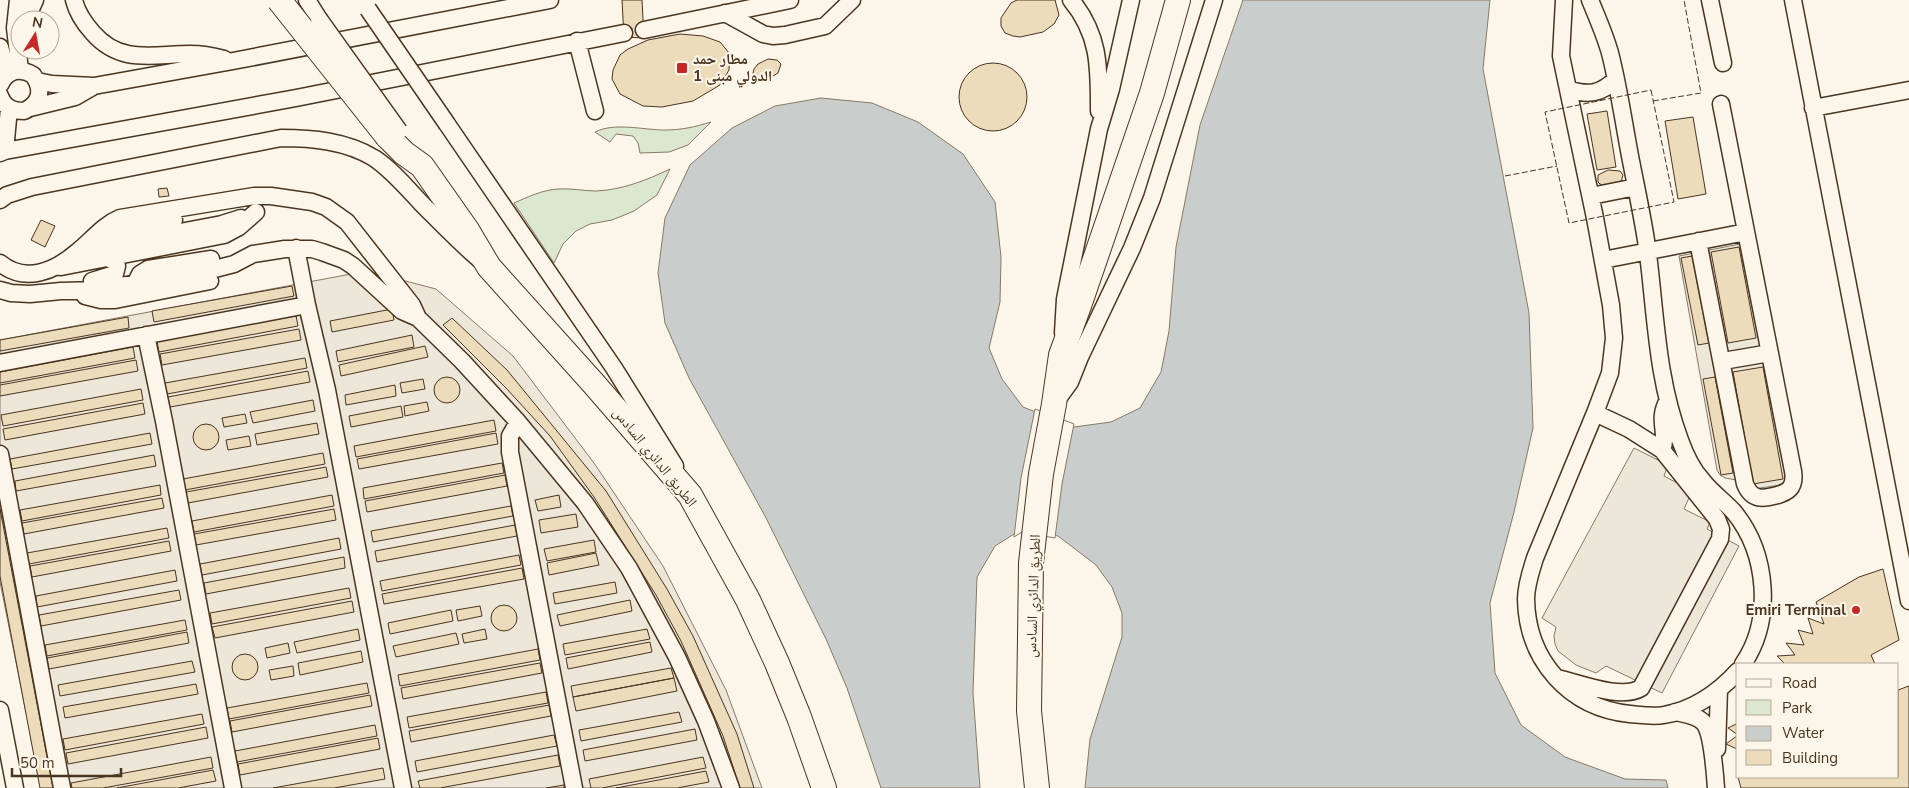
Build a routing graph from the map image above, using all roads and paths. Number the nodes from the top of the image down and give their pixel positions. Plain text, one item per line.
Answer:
1 (74, 0) edge
2 (279, 0) edge
3 (307, 0) edge
4 (550, 0) edge
5 (790, 0) edge
6 (852, 0) edge
7 (1071, 0) edge
8 (1131, 0) edge
9 (1178, 0) edge
10 (1214, 0) edge
11 (1564, 0) edge
12 (1590, 0) edge
13 (1710, 0) edge
14 (1792, 0) edge
15 (365, 4) edge
16 (725, 13) junction
17 (644, 30) dead end
18 (624, 33) dead end
19 (578, 41) junction
20 (0, 47) edge
21 (14, 60) edge
22 (233, 61) junction
23 (1722, 63) dead end
24 (9, 77) edge
25 (1616, 79) junction
26 (37, 81) junction
27 (94, 86) junction
28 (1568, 89) junction
29 (1909, 90) edge
30 (1721, 104) dead end
31 (4, 105) edge
32 (30, 108) junction
33 (1813, 108) junction
34 (595, 111) dead end
35 (1099, 129) junction
36 (393, 133) junction
37 (3, 152) edge
38 (1636, 188) junction
39 (1591, 196) junction
40 (277, 199) junction
41 (0, 200) edge
42 (256, 212) junction
43 (1746, 232) junction
44 (1698, 241) junction
45 (296, 248) junction
46 (1648, 252) junction
47 (253, 254) junction
48 (70, 258) junction
49 (108, 258) junction
50 (1603, 260) junction
51 (0, 263) edge
52 (234, 264) junction
53 (489, 267) junction
54 (53, 268) junction
55 (135, 284) junction
56 (0, 290) edge
57 (61, 291) junction
58 (307, 305) junction
59 (418, 318) junction
60 (146, 336) junction
61 (1770, 353) junction
62 (1061, 355) junction
63 (1723, 361) junction
64 (0, 363) edge
65 (1668, 400) junction
66 (1053, 411) junction
67 (1595, 413) junction
68 (518, 422) junction
69 (1662, 450) junction
70 (0, 454) edge
71 (690, 495) junction
72 (1909, 601) edge
73 (1744, 663) edge
74 (1736, 673) edge
75 (1555, 677) junction
76 (1720, 690) junction
77 (0, 710) edge
78 (1675, 712) junction
79 (1714, 760) junction
80 (15, 788) edge
81 (62, 788) edge
82 (233, 788) edge
83 (404, 788) edge
84 (574, 788) edge
85 (731, 788) edge
86 (824, 788) edge
87 (1037, 788) edge
88 (1716, 788) edge

1 - 22 lane
2 - 36 highway, الطريق الدائري السادس, bridge
3 - 36 lane, bridge
4 - 22 lane
5 - 16 lane
6 - 16 lane
7 - 35 lane
8 - 35 lane
9 - 62 highway, الطريق الدائري السادس
10 - 66 lane
11 - 28 lane
12 - 25 lane
13 - 23 lane
14 - 33 lane
15 - 71 lane, bridge
16 - 17 lane
18 - 19 lane
19 - 34 lane
19 - 37 lane
20 - 24 lane
21 - 24 lane
22 - 27 lane
24 - 26 lane
25 - 28 lane
25 - 38 lane
26 - 27 lane
26 - 32 lane
27 - 32 lane
28 - 39 lane
29 - 33 lane
30 - 43 lane
31 - 32 lane
31 - 37 lane
33 - 72 lane
35 - 62 lane
36 - 53 highway, الطريق الدائري السادس
38 - 39 lane
38 - 46 lane
39 - 50 lane
40 - 42 lane
40 - 48 lane
40 - 59 lane
41 - 53 lane
42 - 48 lane
42 - 49 lane
43 - 44 lane
43 - 61 lane
44 - 46 lane
44 - 63 lane
45 - 47 lane
45 - 58 lane
45 - 59 lane
46 - 50 lane
46 - 65 lane
47 - 52 lane
47 - 55 lane
48 - 54 lane
49 - 54 lane
49 - 57 lane
50 - 67 lane
51 - 54 lane
52 - 55 lane
52 - 57 lane
53 - 71 highway, الطريق الدائري السادس
55 - 57 lane
56 - 57 lane
58 - 60 lane
58 - 83 lane
59 - 68 lane
60 - 64 lane
60 - 82 lane
61 - 63 lane
61 - 63 lane
62 - 66 highway, الطريق الدائري السادس
65 - 69 lane
65 - 73 lane
66 - 87 highway, الطريق الدائري السادس
67 - 69 lane
67 - 75 lane
68 - 84 lane
68 - 85 lane
69 - 75 lane
70 - 81 lane
71 - 86 highway, الطريق الدائري السادس
74 - 76 lane
75 - 78 lane
76 - 78 lane
76 - 79 lane
77 - 80 lane
78 - 79 lane
79 - 88 lane

